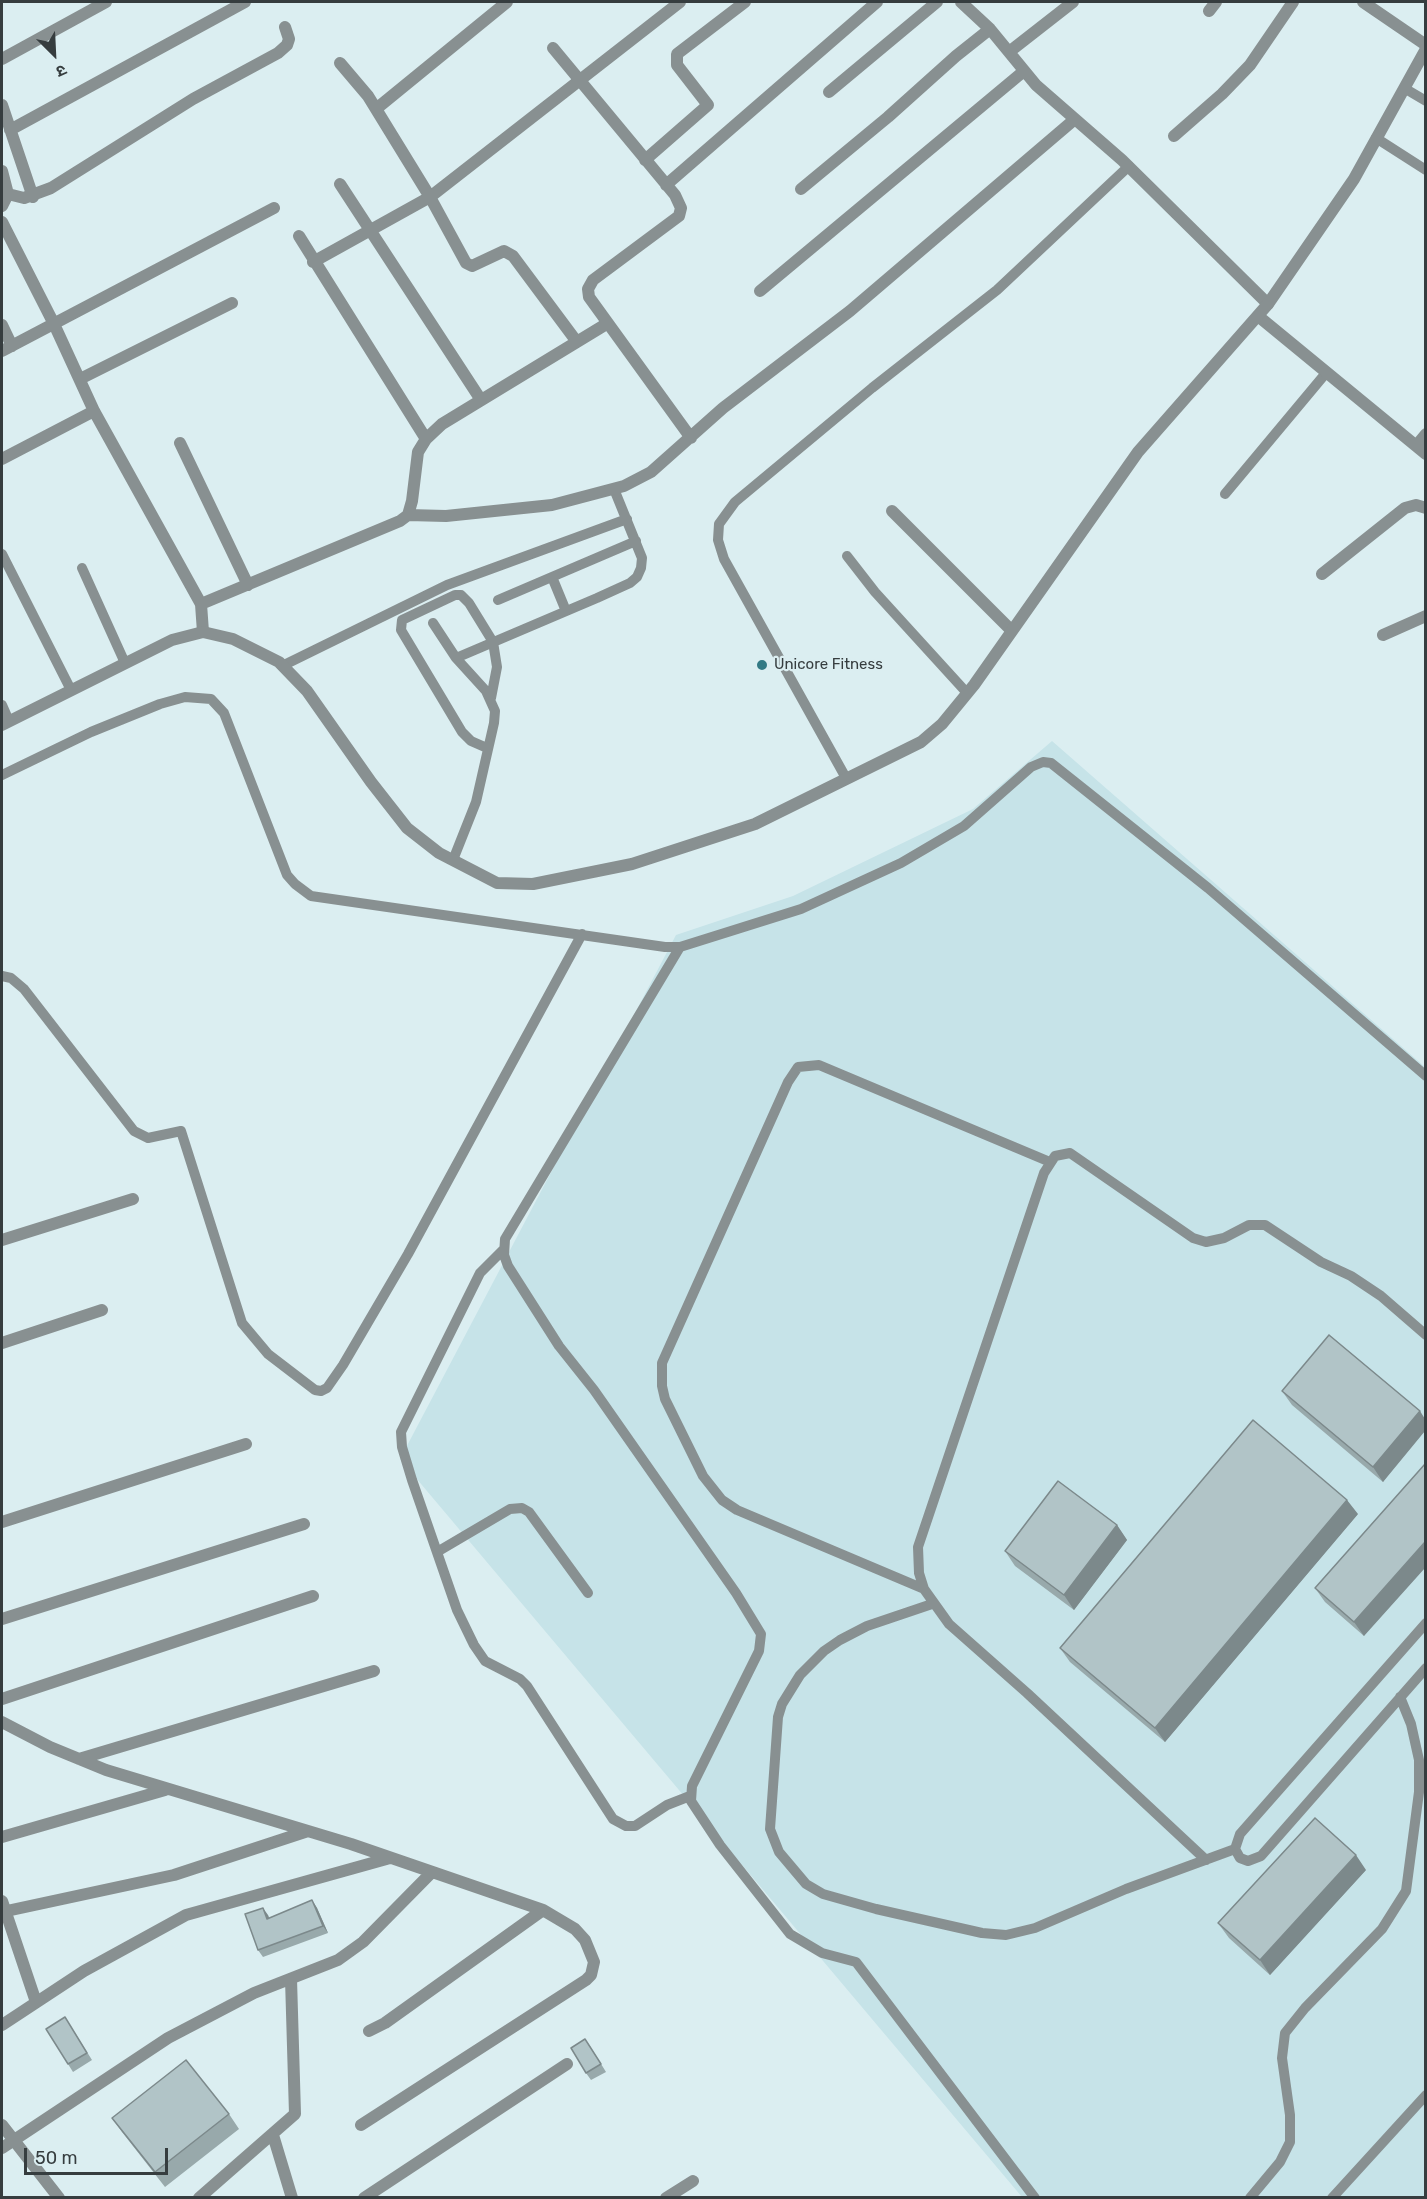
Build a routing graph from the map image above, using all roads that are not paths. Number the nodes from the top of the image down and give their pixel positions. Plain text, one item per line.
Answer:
1 (106, 2) edge
2 (245, 2) edge
3 (507, 2) edge
4 (680, 2) edge
5 (745, 2) edge
6 (877, 2) edge
7 (937, 2) edge
8 (961, 2) edge
9 (1073, 2) edge
10 (1293, 2) edge
11 (1363, 2) edge
12 (285, 27) dead end
13 (990, 29) junction
14 (1425, 47) edge
15 (554, 48) dead end
16 (1009, 52) junction
17 (2, 59) edge
18 (340, 63) dead end
19 (1023, 71) junction
20 (581, 81) junction
21 (1404, 88) junction
22 (829, 92) dead end
23 (1425, 101) edge
24 (2, 105) edge
25 (376, 109) junction
26 (1075, 119) junction
27 (10, 130) junction
28 (1174, 136) dead end
29 (1376, 138) junction
30 (645, 160) junction
31 (1129, 166) junction
32 (1425, 170) edge
33 (2, 171) edge
34 (340, 184) dead end
35 (666, 185) junction
36 (801, 189) dead end
37 (5, 195) edge
38 (33, 197) junction
39 (430, 197) junction
40 (2, 206) edge
41 (274, 208) dead end
42 (2, 222) edge
43 (371, 231) junction
44 (299, 236) dead end
45 (313, 262) junction
46 (760, 291) dead end
47 (232, 303) dead end
48 (1268, 304) junction
49 (1258, 316) junction
50 (608, 323) junction
51 (54, 324) junction
52 (2, 325) edge
53 (577, 342) junction
54 (7, 349) edge
55 (1326, 373) junction
56 (80, 379) junction
57 (481, 400) junction
58 (94, 411) junction
59 (1425, 434) edge
60 (691, 438) junction
61 (426, 439) junction
62 (180, 443) dead end
63 (1421, 450) edge
64 (2, 459) edge
65 (614, 489) junction
66 (1225, 494) dead end
67 (1425, 508) edge
68 (892, 511) dead end
69 (408, 514) junction
70 (627, 519) junction
71 (636, 541) junction
72 (2, 554) edge
73 (847, 556) dead end
74 (82, 568) dead end
75 (1322, 574) dead end
76 (552, 577) junction
77 (248, 585) junction
78 (498, 600) dead end
79 (201, 604) junction
80 (566, 611) junction
81 (1425, 616) edge
82 (433, 623) dead end
83 (1011, 630) junction
84 (203, 632) junction
85 (1383, 635) dead end
86 (493, 642) junction
87 (456, 658) junction
88 (125, 663) junction
89 (282, 666) junction
90 (72, 690) junction
91 (967, 693) junction
92 (490, 698) junction
93 (2, 705) edge
94 (5, 723) edge
95 (487, 748) junction
96 (2, 775) edge
97 (846, 778) junction
98 (453, 860) junction
99 (582, 934) junction
100 (680, 947) junction
101 (2, 976) edge
102 (1425, 1076) edge
103 (1050, 1162) junction
104 (133, 1198) dead end
105 (2, 1240) edge
106 (503, 1250) junction
107 (102, 1310) dead end
108 (1425, 1335) edge
109 (2, 1343) edge
110 (246, 1444) dead end
111 (2, 1522) edge
112 (304, 1524) dead end
113 (437, 1552) junction
114 (924, 1589) junction
115 (588, 1593) dead end
116 (313, 1596) dead end
117 (932, 1604) junction
118 (2, 1619) edge
119 (1425, 1623) edge
120 (1425, 1668) edge
121 (374, 1671) dead end
122 (1400, 1697) junction
123 (2, 1699) edge
124 (2, 1722) edge
125 (79, 1759) junction
126 (166, 1789) junction
127 (690, 1796) junction
128 (308, 1831) junction
129 (2, 1837) edge
130 (1235, 1849) junction
131 (390, 1857) junction
132 (1206, 1860) junction
133 (432, 1872) junction
134 (3, 1908) edge
135 (543, 1910) junction
136 (291, 1979) junction
137 (36, 2002) junction
138 (2, 2025) edge
139 (369, 2031) dead end
140 (567, 2064) dead end
141 (1425, 2095) edge
142 (2, 2125) edge
143 (361, 2125) dead end
144 (273, 2135) junction
145 (12, 2139) junction
146 (2, 2148) edge
147 (693, 2181) dead end
148 (59, 2198) edge
149 (199, 2198) edge
150 (292, 2198) edge
151 (364, 2198) edge
152 (666, 2198) edge
153 (1035, 2198) edge
154 (1250, 2198) edge
155 (1332, 2198) edge

1 - 17 street
2 - 27 street
3 - 25 street
4 - 20 street
5 - 30 street
6 - 35 street
7 - 22 street
8 - 13 street
9 - 16 street
10 - 28 street
11 - 14 street
12 - 38 street
13 - 16 street
13 - 36 street
14 - 21 street
15 - 20 street
16 - 19 street
18 - 25 street
19 - 26 street
19 - 46 street
20 - 30 street
20 - 39 street
21 - 23 lane
21 - 29 street
24 - 27 street
25 - 39 street
26 - 31 street
26 - 60 street
27 - 38 street
29 - 32 lane
29 - 48 street
30 - 35 street
31 - 48 street
31 - 97 lane
33 - 37 street
34 - 43 street
35 - 50 street
37 - 38 street
37 - 40 street
39 - 43 street
39 - 53 street
41 - 51 street
42 - 51 street
43 - 45 street
43 - 57 street
44 - 45 street
45 - 61 street
47 - 56 street
48 - 49 street
49 - 55 street
49 - 83 street
50 - 53 street
50 - 60 street
51 - 54 street
51 - 56 street
52 - 54 street
53 - 57 street
55 - 63 street
55 - 66 lane
56 - 58 street
57 - 61 street
58 - 64 street
58 - 79 street
59 - 63 street
60 - 65 street
61 - 69 street
62 - 77 street
65 - 69 street
65 - 70 lane
67 - 75 street
68 - 83 street
69 - 77 street
70 - 71 lane
70 - 89 lane
71 - 76 lane
71 - 80 lane
72 - 90 lane
73 - 91 lane
74 - 88 lane
76 - 78 lane
76 - 80 lane
77 - 79 street
79 - 84 street
80 - 86 lane
81 - 85 street
82 - 87 lane
83 - 91 street
84 - 88 street
84 - 89 street
86 - 87 lane
86 - 92 lane
86 - 95 lane
87 - 92 lane
88 - 90 street
89 - 98 street
90 - 94 street
91 - 97 street
92 - 95 lane
93 - 94 lane
95 - 98 lane
96 - 99 lane
97 - 98 street
99 - 100 lane
99 - 101 lane
100 - 102 lane
100 - 106 lane
103 - 108 lane
103 - 114 lane
103 - 114 lane
104 - 105 street
106 - 113 lane
106 - 127 lane
107 - 109 street
110 - 111 street
112 - 118 street
113 - 115 lane
113 - 127 lane
114 - 117 lane
116 - 123 street
117 - 132 lane
117 - 132 lane
119 - 130 lane
120 - 122 lane
121 - 125 street
122 - 130 lane
122 - 154 lane
124 - 125 street
125 - 126 street
126 - 128 street
126 - 129 street
127 - 153 lane
128 - 131 street
128 - 134 street
130 - 132 lane
131 - 133 street
131 - 137 street
133 - 135 street
133 - 136 street
134 - 137 street
135 - 139 street
135 - 143 street
136 - 144 street
136 - 145 street
137 - 138 street
140 - 151 street
141 - 155 lane
142 - 145 street
144 - 149 street
144 - 150 street
145 - 146 street
145 - 148 street
147 - 152 street

